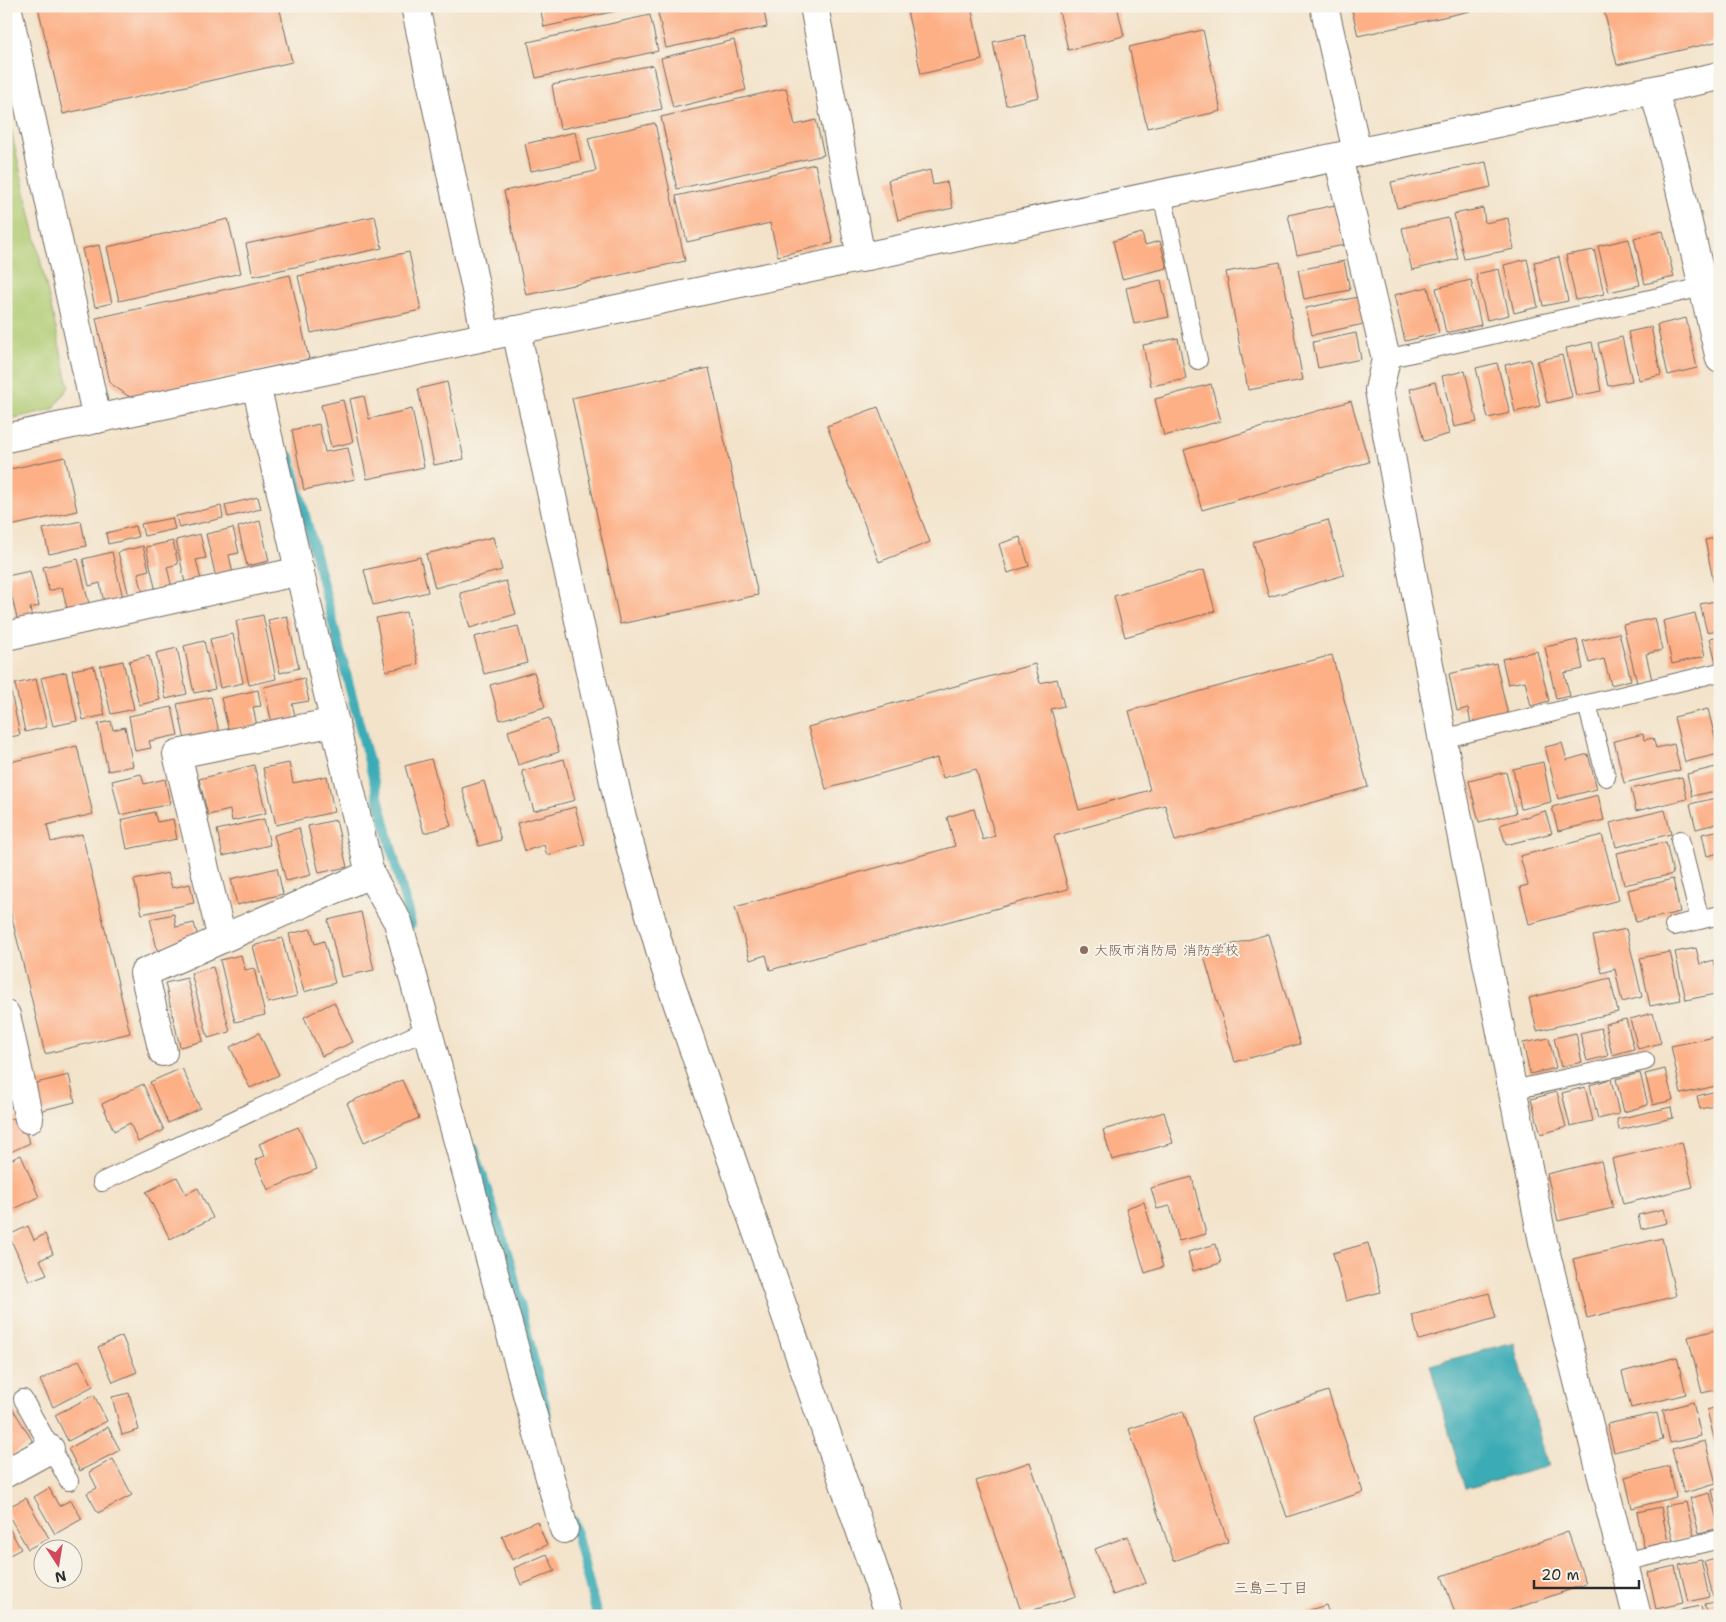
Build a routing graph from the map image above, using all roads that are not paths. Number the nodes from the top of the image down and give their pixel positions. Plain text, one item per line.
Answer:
1 (7, 6) edge
2 (415, 6) edge
3 (814, 6) edge
4 (1324, 6) edge
5 (1720, 76) edge
6 (1654, 90) junction
7 (16, 94) edge
8 (1348, 155) junction
9 (1162, 194) junction
10 (861, 258) junction
11 (1703, 287) junction
12 (516, 330) junction
13 (486, 336) junction
14 (1386, 359) junction
15 (1720, 359) edge
16 (1198, 360) dead end
17 (256, 385) junction
18 (97, 419) junction
19 (6, 438) edge
20 (300, 571) junction
21 (6, 636) edge
22 (1720, 672) edge
23 (1587, 704) junction
24 (335, 722) junction
25 (1442, 740) junction
26 (1606, 777) dead end
27 (1680, 840) dead end
28 (370, 874) junction
29 (1720, 916) edge
30 (1700, 920) junction
31 (1674, 926) dead end
32 (222, 938) junction
33 (6, 1015) edge
34 (428, 1029) junction
35 (163, 1052) dead end
36 (1645, 1061) dead end
37 (1513, 1090) junction
38 (29, 1119) dead end
39 (102, 1182) dead end
40 (23, 1399) dead end
41 (50, 1449) junction
42 (6, 1473) edge
43 (69, 1481) dead end
44 (564, 1529) dead end
45 (1720, 1539) edge
46 (1624, 1562) junction
47 (890, 1616) edge
48 (1637, 1616) edge

1 - 7 street
2 - 13 street
3 - 10 street
4 - 8 street
5 - 6 street
6 - 8 street
6 - 11 street
7 - 18 street
8 - 9 street
8 - 14 street
9 - 10 street
9 - 16 lane
10 - 12 street
11 - 14 lane
11 - 15 street
12 - 13 street
12 - 47 street
13 - 17 street
14 - 25 street
17 - 18 street
17 - 20 street
18 - 19 street
20 - 21 street
20 - 24 street
22 - 23 lane
23 - 25 lane
23 - 26 lane
24 - 28 street
24 - 32 street
25 - 37 street
27 - 30 lane
28 - 32 street
28 - 34 street
29 - 30 lane
30 - 31 lane
32 - 35 street
33 - 38 street
34 - 39 lane
34 - 44 street
36 - 37 lane
37 - 46 street
40 - 41 lane
41 - 42 street
41 - 43 lane
45 - 46 lane
46 - 48 street

